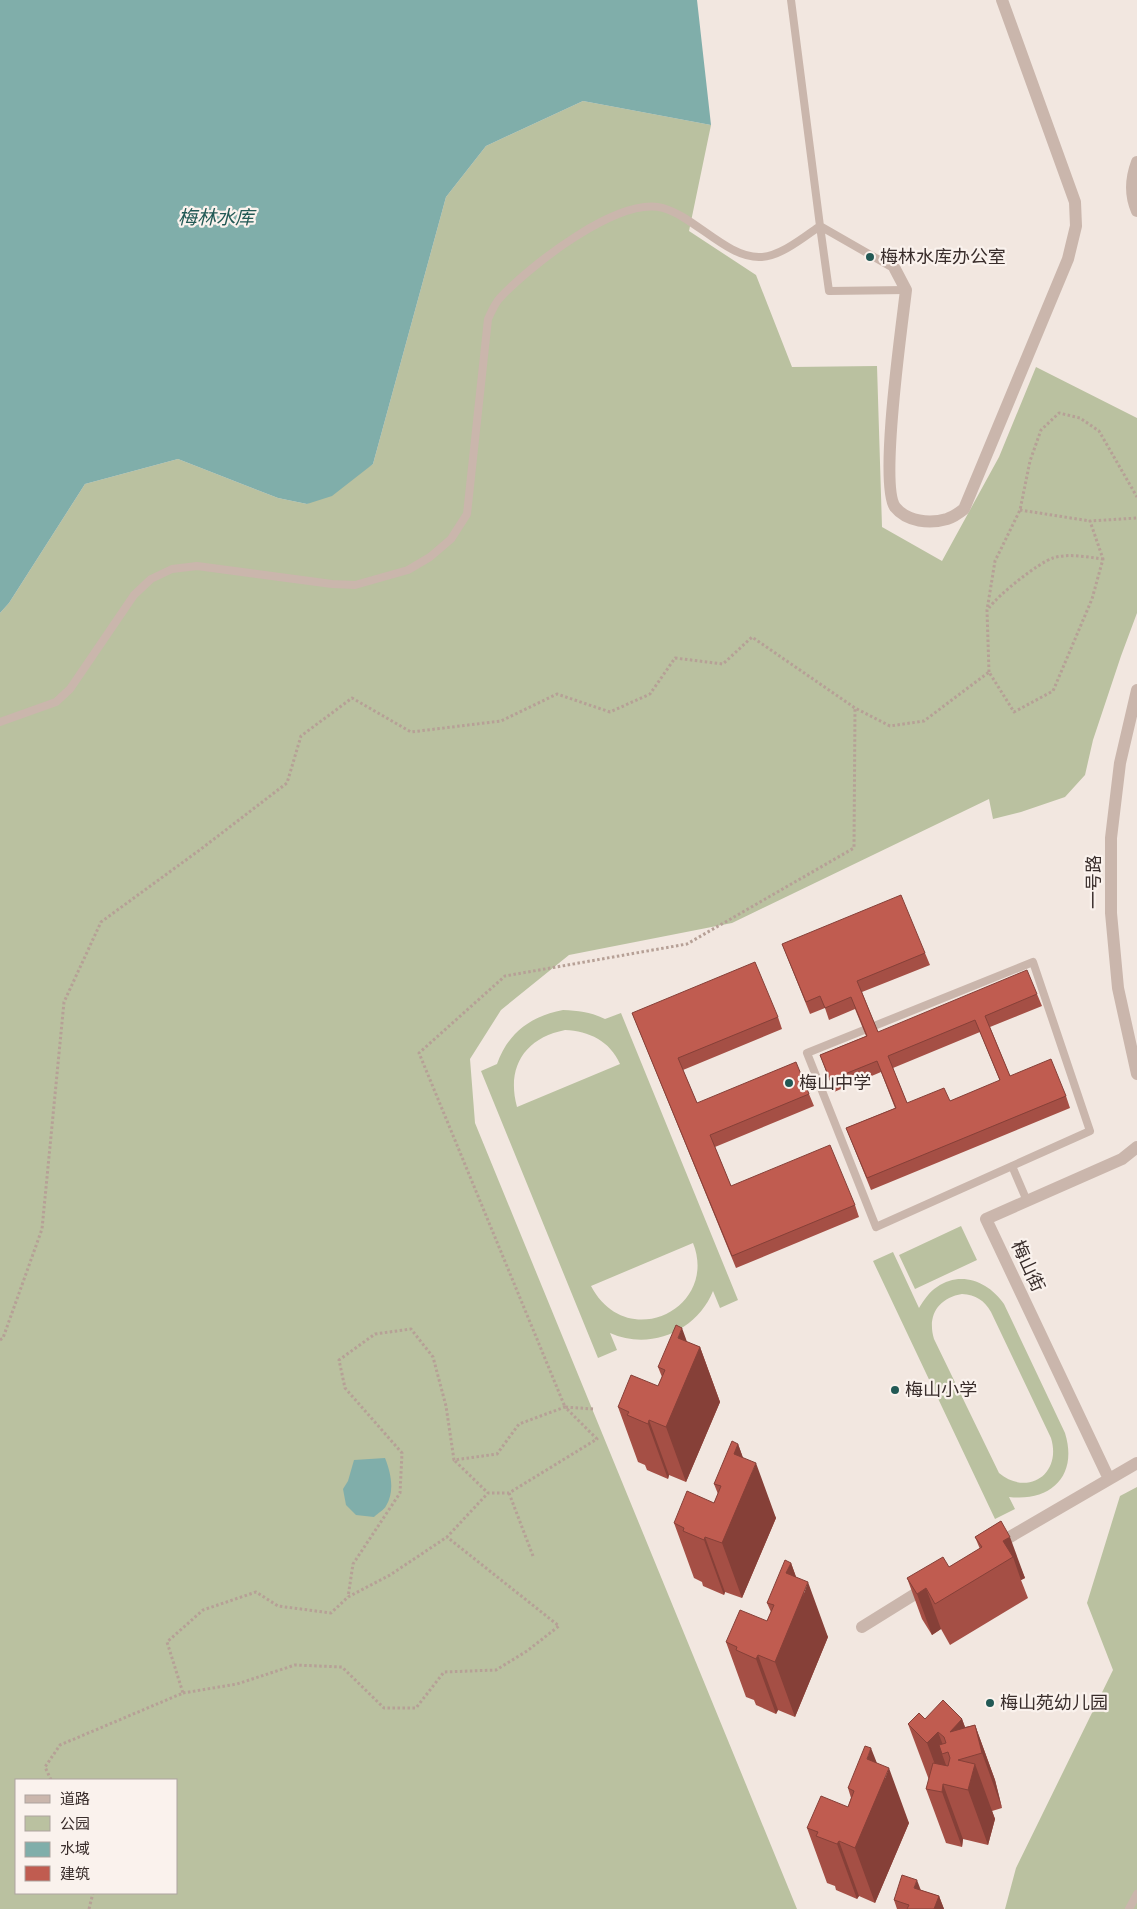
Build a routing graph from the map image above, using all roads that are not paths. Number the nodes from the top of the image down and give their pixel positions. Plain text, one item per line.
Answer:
1 (791, 0) edge
2 (1002, 0) edge
3 (1137, 162) edge
4 (1137, 211) edge
5 (820, 226) junction
6 (895, 269) joint
7 (906, 290) junction
8 (1137, 690) edge
9 (0, 722) edge
10 (1137, 1074) edge
11 (1137, 1147) edge
12 (1012, 1166) junction
13 (1027, 1201) junction
14 (1137, 1463) edge
15 (1109, 1479) junction
16 (982, 1553) edge
17 (941, 1578) edge
18 (862, 1627) dead end
19 (1137, 1894) edge
20 (1129, 1909) edge

1 - 5 lane
2 - 7 street
3 - 4 street
5 - 6 lane
5 - 7 lane
5 - 9 lane
6 - 7 street
8 - 10 street, 一号路
11 - 13 street, 梅山街
12 - 12 lane
12 - 13 lane
13 - 15 street, 梅山街
14 - 15 street
15 - 16 street
17 - 18 street
19 - 20 lane

